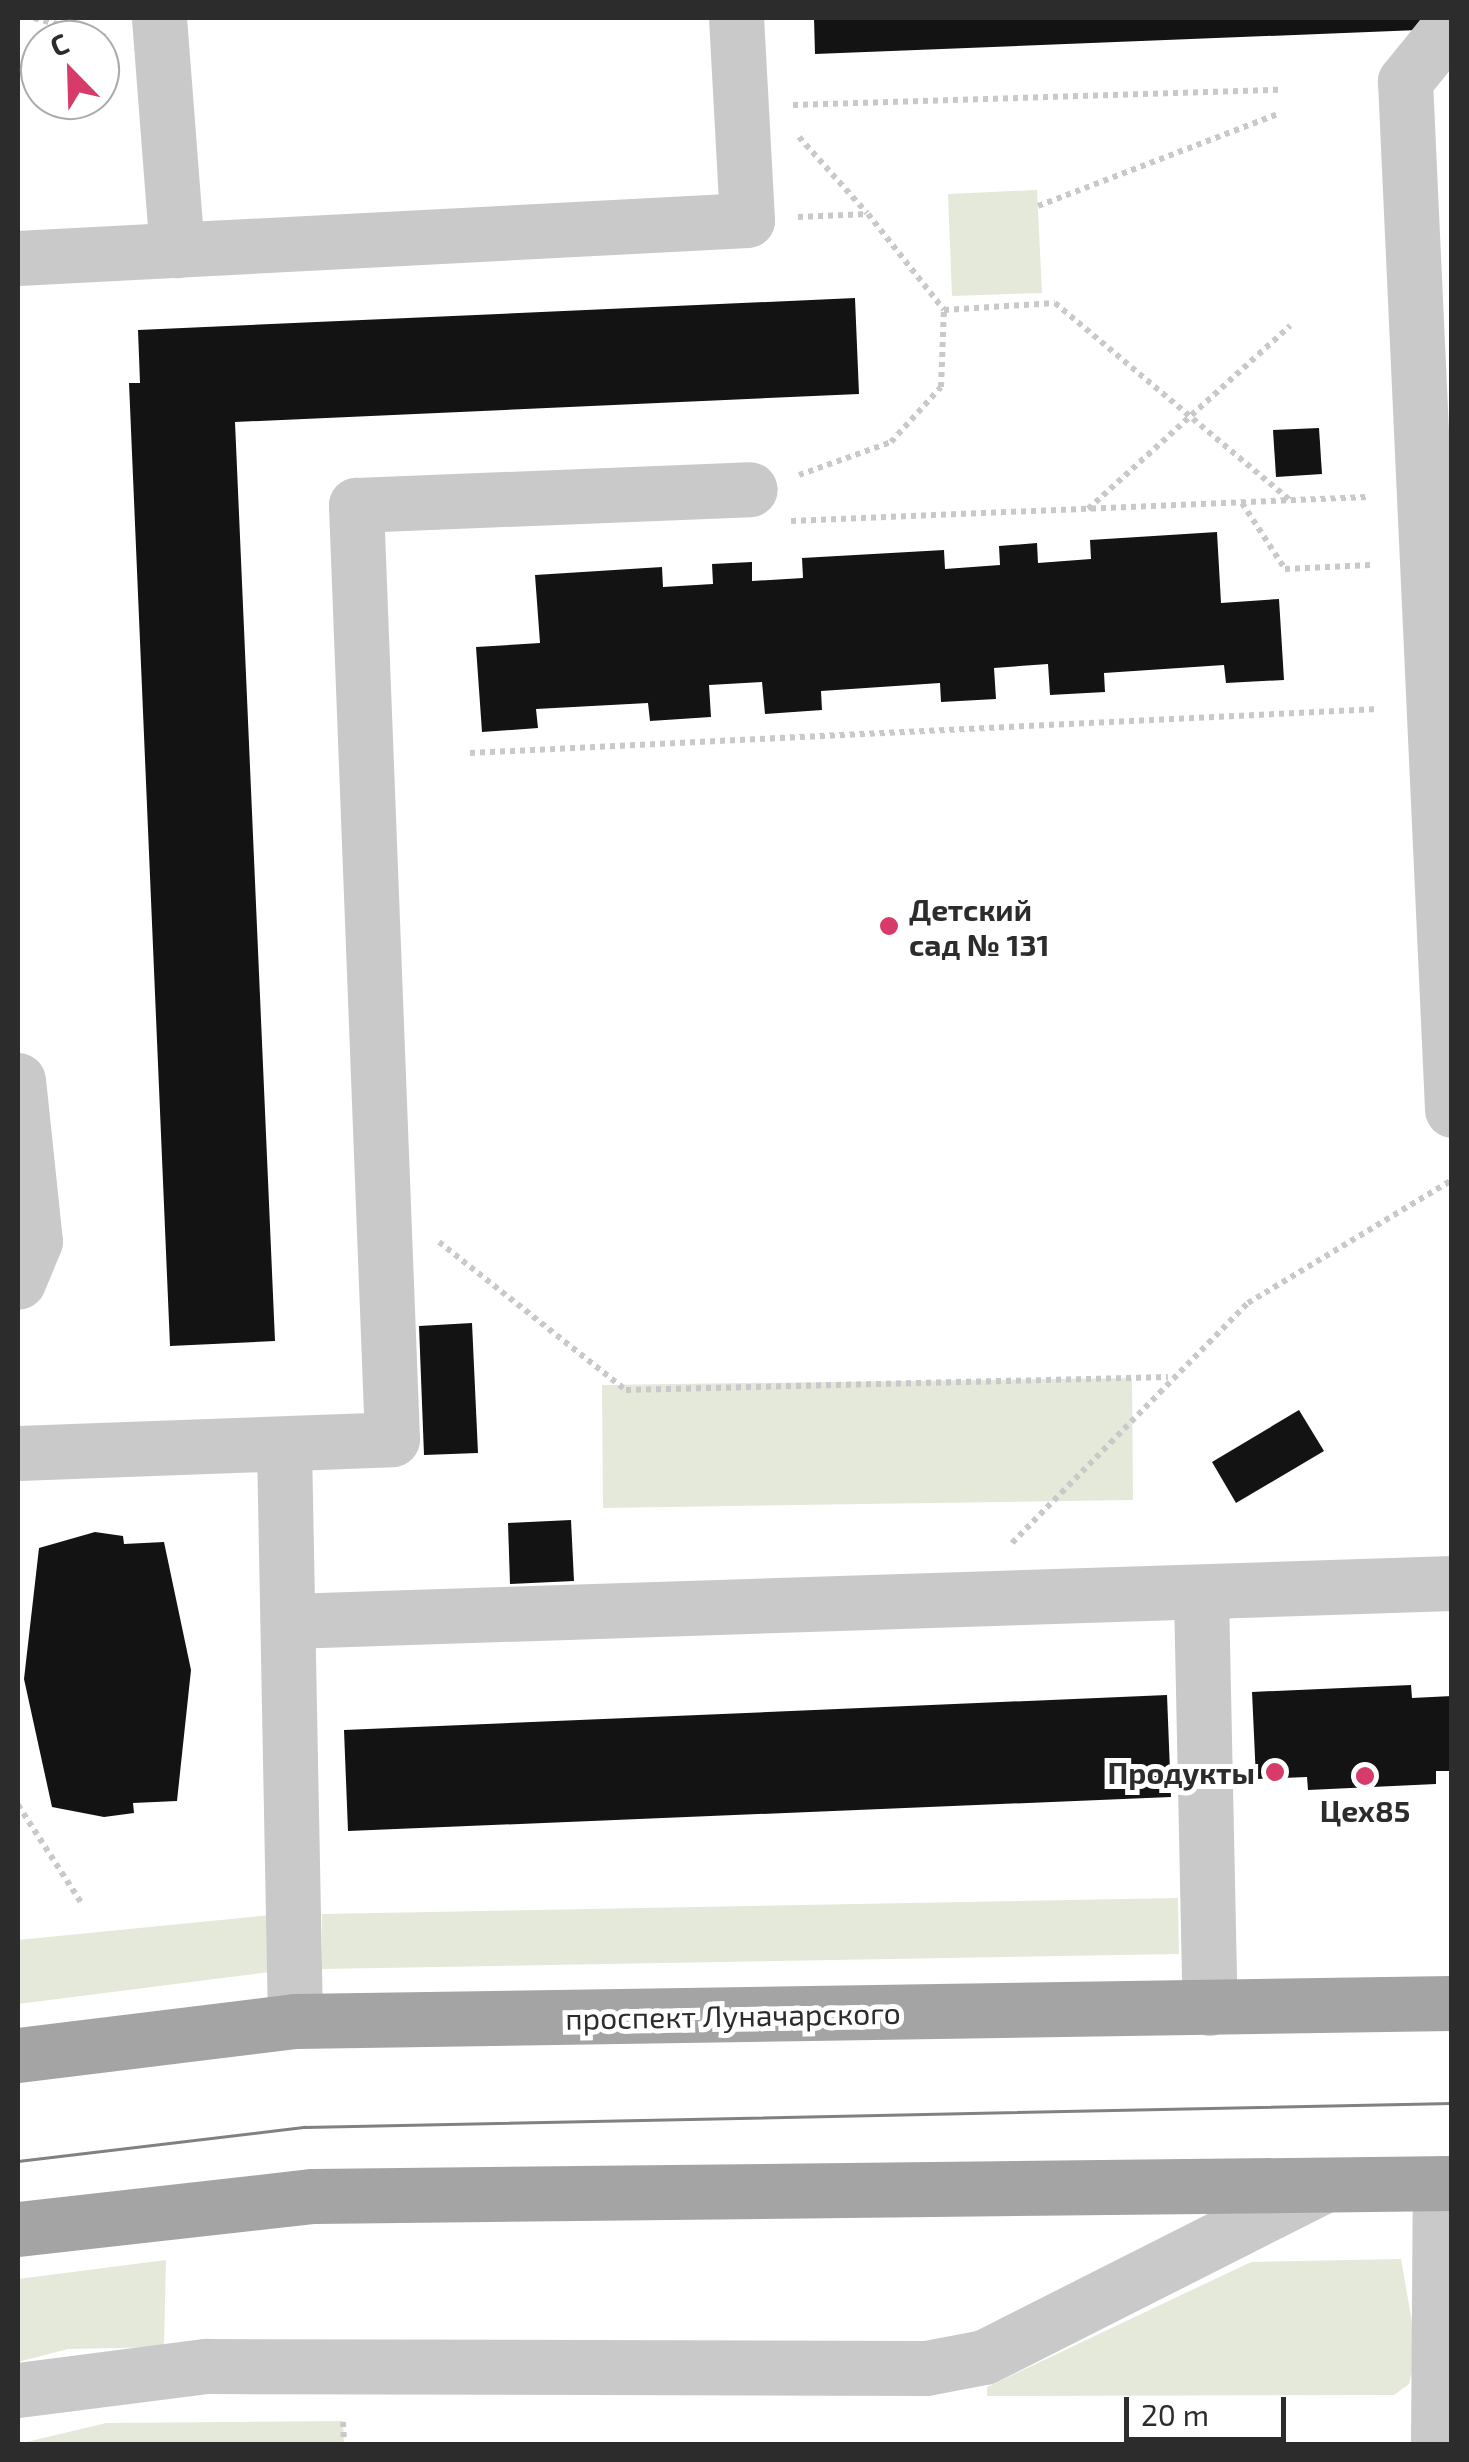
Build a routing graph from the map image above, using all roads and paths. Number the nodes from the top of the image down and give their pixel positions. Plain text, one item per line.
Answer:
1 (34, 18) edge
2 (736, 18) edge
3 (1452, 23) edge
4 (160, 35) edge
5 (1279, 90) dead end
6 (756, 106) junction
7 (1280, 113) dead end
8 (1038, 206) dead end
9 (868, 214) junction
10 (747, 220) junction
11 (176, 250) junction
12 (18, 258) edge
13 (944, 310) junction
14 (1290, 326) dead end
15 (1190, 416) junction
16 (750, 489) junction
17 (1424, 494) junction
18 (1292, 501) junction
19 (1242, 503) junction
20 (1087, 510) junction
21 (1427, 563) junction
22 (1315, 711) dead end
23 (470, 753) dead end
24 (18, 1080) edge
25 (1452, 1110) edge
26 (1452, 1180) edge
27 (387, 1200) junction
28 (18, 1282) edge
29 (1168, 1377) junction
30 (284, 1448) junction
31 (18, 1453) edge
32 (1452, 1583) edge
33 (1202, 1595) junction
34 (956, 1602) junction
35 (289, 1620) junction
36 (18, 1805) edge
37 (82, 1904) dead end
38 (1452, 2003) edge
39 (1210, 2008) junction
40 (295, 2021) junction
41 (18, 2055) edge
42 (1446, 2183) edge
43 (1324, 2185) junction
44 (18, 2229) edge
45 (18, 2390) edge
46 (342, 2421) dead end
47 (344, 2444) edge
48 (1438, 2444) edge

1 - 4 path
2 - 6 street
3 - 17 street
4 - 11 street
5 - 6 path
6 - 9 path
6 - 10 street
7 - 8 path
9 - 10 path
9 - 13 path
10 - 11 street
11 - 12 street
13 - 15 path
13 - 16 path
14 - 15 path
15 - 18 path
15 - 20 path
16 - 20 path
16 - 27 street
17 - 18 path
17 - 21 street
18 - 19 path
19 - 20 path
19 - 21 path
21 - 25 street
22 - 23 path
24 - 28 street
26 - 29 path
27 - 29 path
27 - 30 street
29 - 34 path
30 - 31 street
30 - 35 street
32 - 33 street
33 - 34 street
33 - 39 street
34 - 35 street
35 - 40 street
36 - 37 path
38 - 39 main road, проспект Луначарского
39 - 40 main road, проспект Луначарского
40 - 41 main road, проспект Луначарского
42 - 43 main road
42 - 48 street
43 - 44 main road
43 - 45 street
46 - 47 path

